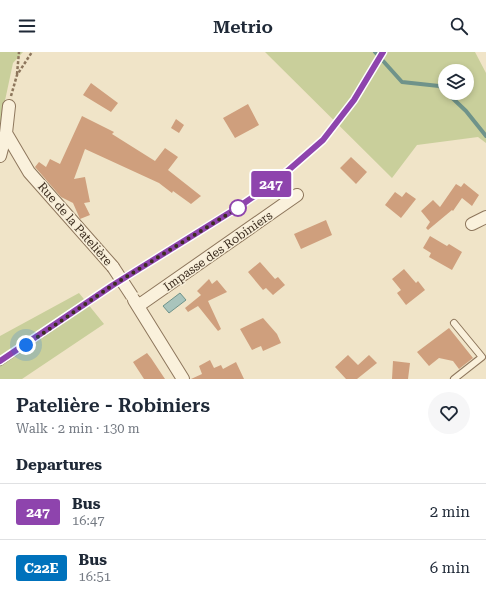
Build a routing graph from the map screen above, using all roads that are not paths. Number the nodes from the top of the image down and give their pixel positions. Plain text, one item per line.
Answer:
1 (381, 55) edge
2 (8, 106) road end
3 (6, 133) junction
4 (0, 156) edge
5 (297, 195) dead end
6 (486, 217) edge
7 (472, 224) dead end
8 (135, 301) junction
9 (454, 322) dead end
10 (0, 362) edge
11 (183, 379) edge
12 (454, 379) edge

1 - 10 lane
2 - 3 street
3 - 4 street
3 - 8 street, Rue de la Patelière, bridge
5 - 8 street, Impasse des Robiniers
6 - 7 street
8 - 11 street, Rue de la Patelière
9 - 12 lane

